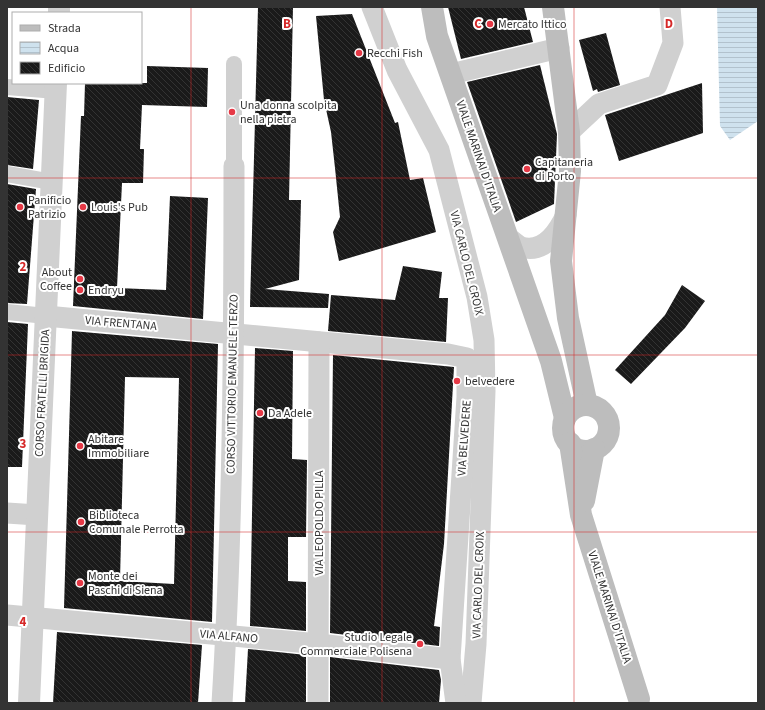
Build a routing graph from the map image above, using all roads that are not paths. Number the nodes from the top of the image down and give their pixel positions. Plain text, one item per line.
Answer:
1 (372, 7) edge
2 (432, 7) edge
3 (553, 7) edge
4 (670, 7) edge
5 (559, 48) junction
6 (234, 64) dead end
7 (451, 74) junction
8 (56, 87) edge
9 (7, 88) edge
10 (569, 132) junction
11 (234, 166) joint
12 (7, 174) edge
13 (52, 182) junction
14 (566, 214) junction
15 (508, 238) junction
16 (7, 312) edge
17 (46, 316) junction
18 (234, 333) junction
19 (319, 342) junction
20 (587, 405) junction
21 (565, 418) junction
22 (570, 444) junction
23 (594, 449) junction
24 (7, 513) edge
25 (37, 515) junction
26 (581, 516) junction
27 (7, 615) edge
28 (32, 618) junction
29 (226, 635) junction
30 (319, 644) junction
31 (450, 659) junction
32 (639, 699) dead end
33 (29, 703) edge
34 (222, 703) edge
35 (318, 703) edge
36 (456, 703) edge
37 (471, 703) edge

1 - 37 street, VIA CARLO DEL CROIX
2 - 7 main road, VIALE MARINAI D'ITALIA
3 - 5 main road
4 - 10 street
5 - 7 street
5 - 10 main road
6 - 11 street, CORSO VITTORIO EMANUELE TERZO
7 - 15 main road, VIALE MARINAI D'ITALIA
8 - 9 street
8 - 13 street, CORSO FRATELLI BRIGIDA
10 - 14 main road
11 - 18 street, CORSO VITTORIO EMANUELE TERZO
12 - 13 street
13 - 17 street, CORSO FRATELLI BRIGIDA
14 - 15 street
14 - 20 main road
15 - 21 main road, VIALE MARINAI D'ITALIA
16 - 17 street, VIA FRENTANA
17 - 18 street, VIA FRENTANA
17 - 25 street, CORSO FRATELLI BRIGIDA
18 - 19 street, VIA BELVEDERE
18 - 29 street, CORSO VITTORIO EMANUELE TERZO
19 - 30 street, VIA LEOPOLDO PILLA
19 - 31 street, VIA BELVEDERE
20 - 21 main road
20 - 23 main road
21 - 22 main road, VIALE MARINAI D'ITALIA
22 - 23 main road
22 - 26 main road, VIALE MARINAI D'ITALIA
23 - 26 main road, VIALE MARINAI D'ITALIA
24 - 25 street
25 - 28 street, CORSO FRATELLI BRIGIDA
26 - 32 main road, VIALE MARINAI D'ITALIA
27 - 28 street, VIA ALFANO
28 - 29 street, VIA ALFANO
28 - 33 street, CORSO FRATELLI BRIGIDA
29 - 30 street, VIA ALFANO
29 - 34 street, CORSO VITTORIO EMANUELE TERZO
30 - 31 street, VIA ALFANO
30 - 35 street, VIA LEOPOLDO PILLA
31 - 36 street, VIA BELVEDERE

